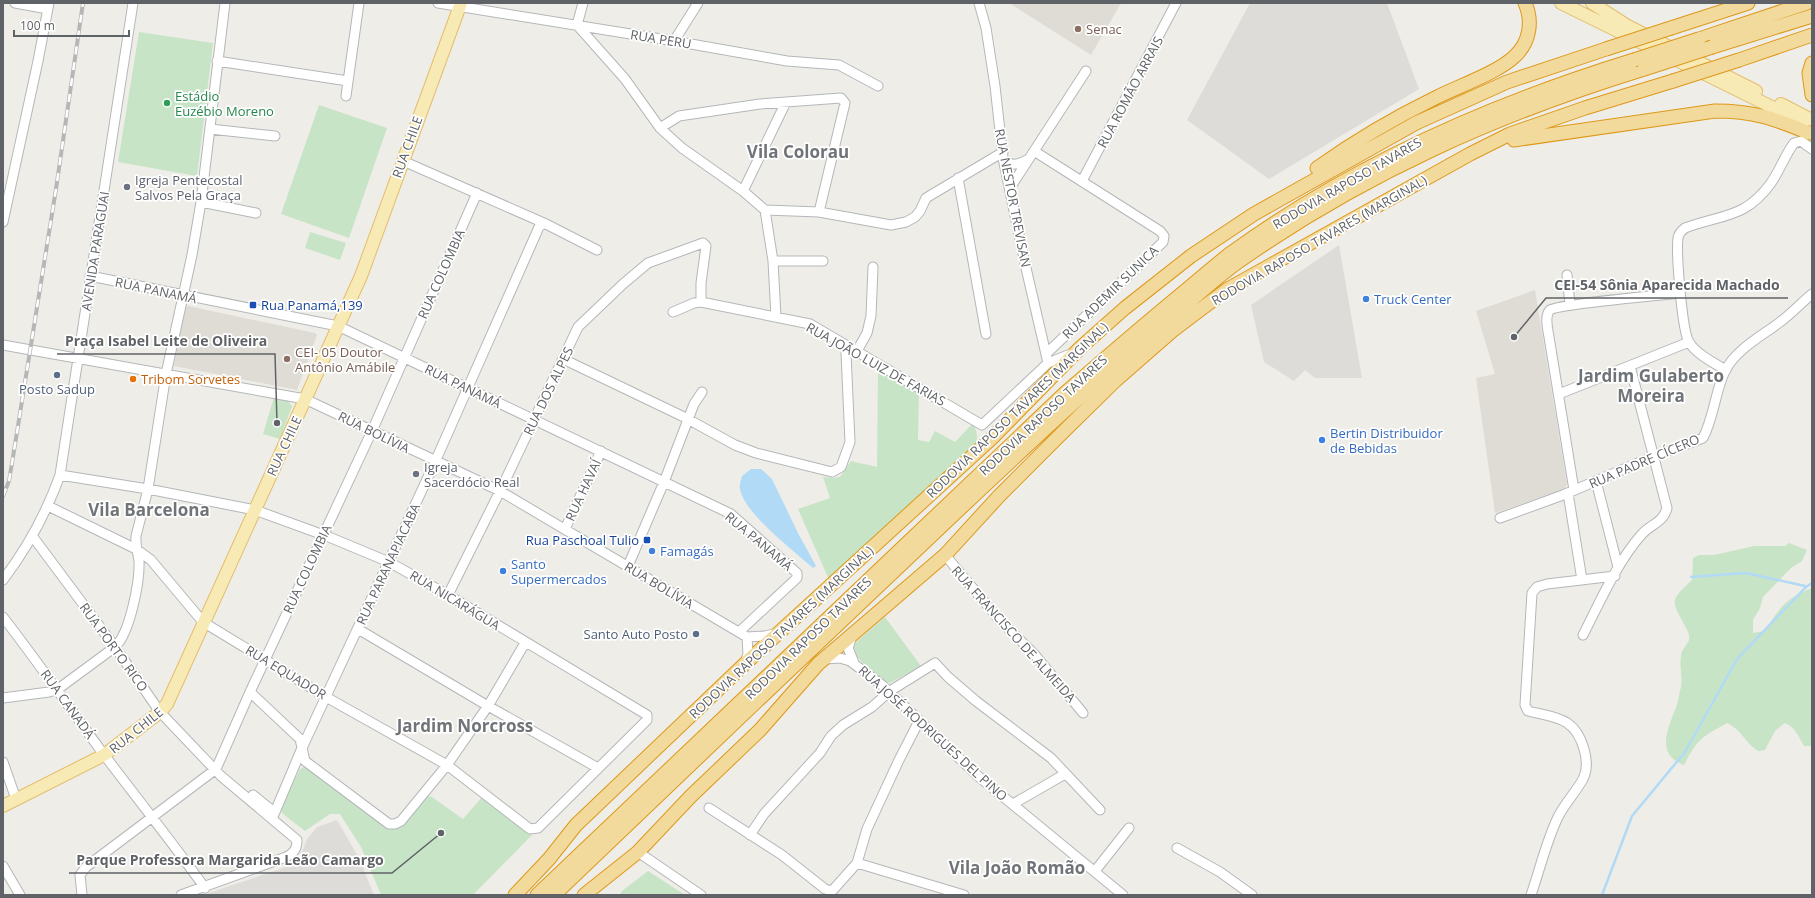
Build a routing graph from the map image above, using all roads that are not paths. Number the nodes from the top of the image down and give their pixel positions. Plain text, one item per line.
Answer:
1 (15, 3) edge
2 (133, 3) edge
3 (225, 3) edge
4 (359, 3) edge
5 (438, 3) edge
6 (583, 3) edge
7 (698, 3) edge
8 (979, 3) edge
9 (1176, 3) edge
10 (1525, 3) edge
11 (1561, 3) edge
12 (1592, 3) edge
13 (1748, 3) edge
14 (1807, 3) edge
15 (460, 5) edge
16 (48, 6) edge
17 (1812, 16) edge
18 (577, 25) junction
19 (1812, 35) edge
20 (674, 41) junction
21 (217, 61) junction
22 (1812, 63) edge
23 (1086, 71) dead end
24 (348, 81) junction
25 (878, 86) dead end
26 (1812, 95) edge
27 (346, 96) dead end
28 (786, 102) junction
29 (660, 128) junction
30 (210, 129) junction
31 (1811, 129) edge
32 (275, 136) dead end
33 (1812, 149) edge
34 (1034, 151) junction
35 (1470, 154) junction
36 (1003, 155) junction
37 (1029, 160) junction
38 (403, 161) junction
39 (958, 178) junction
40 (7, 181) edge
41 (1082, 181) junction
42 (1010, 188) junction
43 (743, 191) junction
44 (477, 193) junction
45 (201, 202) junction
46 (765, 210) junction
47 (820, 212) junction
48 (256, 213) dead end
49 (1254, 214) junction
50 (3, 222) edge
51 (544, 223) junction
52 (597, 250) dead end
53 (773, 261) junction
54 (823, 261) dead end
55 (873, 267) dead end
56 (1567, 275) dead end
57 (90, 276) junction
58 (1680, 293) junction
59 (1812, 294) edge
60 (183, 296) junction
61 (701, 302) junction
62 (1570, 305) junction
63 (673, 312) dead end
64 (776, 317) junction
65 (338, 326) junction
66 (986, 334) dead end
67 (1689, 342) junction
68 (3, 345) edge
69 (854, 349) junction
70 (1076, 352) junction
71 (404, 358) junction
72 (1047, 358) junction
73 (79, 359) junction
74 (564, 359) junction
75 (1630, 366) junction
76 (1726, 370) junction
77 (166, 374) junction
78 (467, 389) junction
79 (702, 392) dead end
80 (1559, 394) junction
81 (306, 399) junction
82 (689, 419) junction
83 (534, 420) junction
84 (982, 425) junction
85 (372, 430) junction
86 (986, 443) junction
87 (601, 451) junction
88 (1652, 457) junction
89 (435, 462) junction
90 (60, 475) junction
91 (1596, 481) junction
92 (664, 482) junction
93 (148, 489) junction
94 (500, 491) junction
95 (1571, 491) junction
96 (48, 506) junction
97 (255, 510) junction
98 (1500, 518) dead end
99 (565, 529) junction
100 (323, 535) junction
101 (33, 538) junction
102 (136, 549) junction
103 (945, 555) junction
104 (389, 562) junction
105 (628, 566) junction
106 (1618, 567) junction
107 (1615, 576) junction
108 (3, 580) edge
109 (1582, 580) junction
110 (448, 595) junction
111 (3, 616) edge
112 (203, 622) junction
113 (358, 629) junction
114 (738, 632) junction
115 (779, 632) junction
116 (853, 634) junction
117 (1583, 635) dead end
118 (747, 637) junction
119 (525, 643) junction
120 (115, 647) junction
121 (824, 659) junction
122 (265, 660) junction
123 (854, 663) junction
124 (745, 664) junction
125 (58, 689) junction
126 (890, 691) junction
127 (250, 692) junction
128 (326, 697) junction
129 (3, 698) edge
130 (488, 706) junction
131 (160, 712) junction
132 (1083, 713) dead end
133 (920, 721) junction
134 (302, 748) junction
135 (104, 755) junction
136 (3, 762) edge
137 (447, 765) junction
138 (598, 768) junction
139 (216, 769) junction
140 (1065, 774) junction
141 (16, 799) junction
142 (1013, 804) junction
143 (3, 806) edge
144 (709, 808) dead end
145 (1100, 810) dead end
146 (273, 815) junction
147 (152, 816) junction
148 (1129, 828) dead end
149 (750, 835) junction
150 (1177, 848) dead end
151 (638, 852) junction
152 (857, 863) junction
153 (3, 866) edge
154 (1095, 871) junction
155 (205, 888) junction
156 (937, 891) edge
157 (696, 894) edge
158 (20, 895) edge
159 (82, 895) edge
160 (181, 895) edge
161 (515, 895) edge
162 (537, 895) edge
163 (554, 895) edge
164 (584, 895) edge
165 (964, 895) edge
166 (1123, 895) edge
167 (1252, 895) edge
168 (1531, 895) edge

1 - 16 street
2 - 57 street, AVENIDA PARAGUAI
3 - 21 street
4 - 24 street
5 - 15 street, RUA PERU
6 - 18 street
7 - 20 street
8 - 36 street, RUA NESTOR TREVISAN
9 - 41 street, RUA ROMÃO ARRAIS
10 - 49 highway
11 - 31 main road
12 - 31 main road
13 - 49 highway, RODOVIA RAPOSO TAVARES (MARGINAL), bridge
14 - 162 highway, RODOVIA RAPOSO TAVARES, bridge
15 - 18 street, RUA PERU
15 - 38 main road, RUA CHILE
16 - 40 street
17 - 163 highway, RODOVIA RAPOSO TAVARES, bridge
18 - 20 street, RUA PERU
18 - 29 street
19 - 35 highway, RODOVIA RAPOSO TAVARES (MARGINAL), bridge
20 - 25 street, RUA PERU
21 - 24 street
21 - 30 street
22 - 26 highway
23 - 34 street
24 - 27 street
28 - 29 street
28 - 43 street
28 - 47 street
29 - 43 street
30 - 32 street
30 - 45 street
31 - 35 highway
33 - 58 street
34 - 37 street
34 - 41 street, RUA ADEMIR SUNICA
35 - 103 highway, RODOVIA RAPOSO TAVARES (MARGINAL)
36 - 37 street
36 - 39 street
36 - 42 street, RUA NESTOR TREVISAN
37 - 42 street
38 - 44 street
38 - 65 main road, RUA CHILE
39 - 47 street
39 - 66 street
40 - 50 street
41 - 72 street, RUA ADEMIR SUNICA
42 - 72 street, RUA NESTOR TREVISAN
43 - 46 street
44 - 51 street
44 - 71 street, RUA COLOMBIA
45 - 48 street
45 - 60 street
46 - 47 street
46 - 53 street
49 - 70 highway, RODOVIA RAPOSO TAVARES (MARGINAL)
51 - 52 street
51 - 78 street, RUA PARANAPIACABA
53 - 54 street
53 - 64 street
55 - 69 street
56 - 62 street
57 - 60 street, RUA PANAMÁ
57 - 73 street, AVENIDA PARAGUAI
58 - 62 street
58 - 67 street
59 - 76 street, RUA PADRE CÍCERO
60 - 65 street, RUA PANAMÁ
60 - 77 street
61 - 63 street
61 - 64 street, RUA JOÃO LUIZ DE FARIAS
61 - 74 street, RUA DOS ALPES
62 - 80 street
64 - 69 street, RUA JOÃO LUIZ DE FARIAS
65 - 71 street, RUA PANAMÁ
65 - 81 main road, RUA CHILE
67 - 75 street
67 - 76 street
68 - 73 street, RUA BOLÍVIA
69 - 82 street
69 - 84 street, RUA JOÃO LUIZ DE FARIAS
70 - 72 street
70 - 86 highway, RODOVIA RAPOSO TAVARES (MARGINAL)
71 - 78 street, RUA PANAMÁ
71 - 85 street, RUA COLOMBIA
72 - 84 street
73 - 77 street, RUA BOLÍVIA
73 - 90 street, AVENIDA PARAGUAI
74 - 82 street
74 - 83 street, RUA DOS ALPES
75 - 80 street
75 - 88 street
76 - 88 street, RUA PADRE CÍCERO
77 - 81 street, RUA BOLÍVIA
77 - 93 street
78 - 83 street, RUA PANAMÁ
78 - 89 street, RUA PARANAPIACABA
79 - 82 street
80 - 95 street
81 - 85 street, RUA BOLÍVIA
81 - 97 main road, RUA CHILE
82 - 92 street
83 - 87 street, RUA PANAMÁ
83 - 94 street, RUA DOS ALPES
84 - 86 street
85 - 89 street, RUA BOLÍVIA
85 - 100 street, RUA COLOMBIA
86 - 115 highway, RODOVIA RAPOSO TAVARES (MARGINAL)
87 - 92 street, RUA PANAMÁ
87 - 99 street, RUA HAVAÍ
88 - 91 street, RUA PADRE CÍCERO
88 - 106 street
89 - 94 street, RUA BOLÍVIA
89 - 104 street, RUA PARANAPIACABA
90 - 93 street, RUA NICARÁGUA
90 - 96 street, AVENIDA PARAGUAI
91 - 95 street, RUA PADRE CÍCERO
91 - 106 street
92 - 105 street
92 - 114 street, RUA PANAMÁ
93 - 97 street, RUA NICARÁGUA
93 - 102 street
94 - 99 street, RUA BOLÍVIA
94 - 110 street, RUA DOS ALPES
95 - 98 street, RUA PADRE CÍCERO
95 - 109 street
96 - 101 street, AVENIDA PARAGUAI
96 - 102 street, RUA EQUADOR
97 - 100 street, RUA NICARÁGUA
97 - 112 main road, RUA CHILE
99 - 105 street, RUA BOLÍVIA
100 - 104 street, RUA NICARÁGUA
100 - 122 street, RUA COLOMBIA
101 - 108 street, AVENIDA PARAGUAI
101 - 120 street, RUA PORTO RICO
102 - 112 street, RUA EQUADOR
102 - 120 street
103 - 116 highway, RODOVIA RAPOSO TAVARES (MARGINAL)
103 - 132 street, RUA FRANCISCO DE ALMEIDA
104 - 110 street, RUA NICARÁGUA
104 - 113 street, RUA PARANAPIACABA
105 - 114 street, RUA BOLÍVIA
106 - 107 street
107 - 109 street
107 - 117 street
109 - 168 street
110 - 119 street, RUA NICARÁGUA
111 - 125 street, RUA CANADÁ
112 - 122 street, RUA EQUADOR
112 - 131 main road, RUA CHILE
113 - 128 street, RUA PARANAPIACABA
113 - 130 street
114 - 118 street, RUA BOLÍVIA
115 - 118 street
115 - 124 highway, RODOVIA RAPOSO TAVARES (MARGINAL)
116 - 121 highway, RODOVIA RAPOSO TAVARES (MARGINAL)
116 - 123 street, RUA JOSÉ RODRIGUES DEL PINO
118 - 124 street
119 - 130 street
119 - 138 street, RUA NICARÁGUA
120 - 125 street
120 - 131 street, RUA PORTO RICO
121 - 123 street, RUA JOSÉ RODRIGUES DEL PINO
121 - 151 highway, RODOVIA RAPOSO TAVARES (MARGINAL)
122 - 127 street, RUA COLOMBIA
122 - 128 street, RUA EQUADOR
123 - 126 street, RUA JOSÉ RODRIGUES DEL PINO
124 - 161 highway, RODOVIA RAPOSO TAVARES (MARGINAL)
125 - 129 street
125 - 135 street, RUA CANADÁ
126 - 133 street, RUA JOSÉ RODRIGUES DEL PINO
126 - 140 street
126 - 149 street
127 - 134 street
127 - 139 street, RUA COLOMBIA
128 - 134 street, RUA PARANAPIACABA
128 - 137 street, RUA EQUADOR
130 - 137 street
130 - 138 street
131 - 135 main road, RUA CHILE
131 - 139 street, RUA PORTO RICO
133 - 142 street, RUA JOSÉ RODRIGUES DEL PINO
133 - 152 street
134 - 137 street
134 - 146 street, RUA PARANAPIACABA
135 - 141 main road, RUA CHILE
135 - 147 street, RUA CANADÁ
136 - 141 street
137 - 138 street, RUA EQUADOR
139 - 146 street, RUA PORTO RICO
139 - 147 street, RUA COLOMBIA
140 - 142 street
140 - 145 street
141 - 143 main road, RUA CHILE
142 - 154 street, RUA JOSÉ RODRIGUES DEL PINO
144 - 149 street
146 - 155 street, RUA PORTO RICO
147 - 155 street, RUA CANADÁ
147 - 159 street, RUA COLOMBIA
148 - 154 street
149 - 152 street
150 - 167 street
151 - 157 street
151 - 164 highway, RODOVIA RAPOSO TAVARES (MARGINAL)
152 - 156 street
153 - 158 street
154 - 166 street, RUA JOSÉ RODRIGUES DEL PINO
155 - 160 street
156 - 165 street

